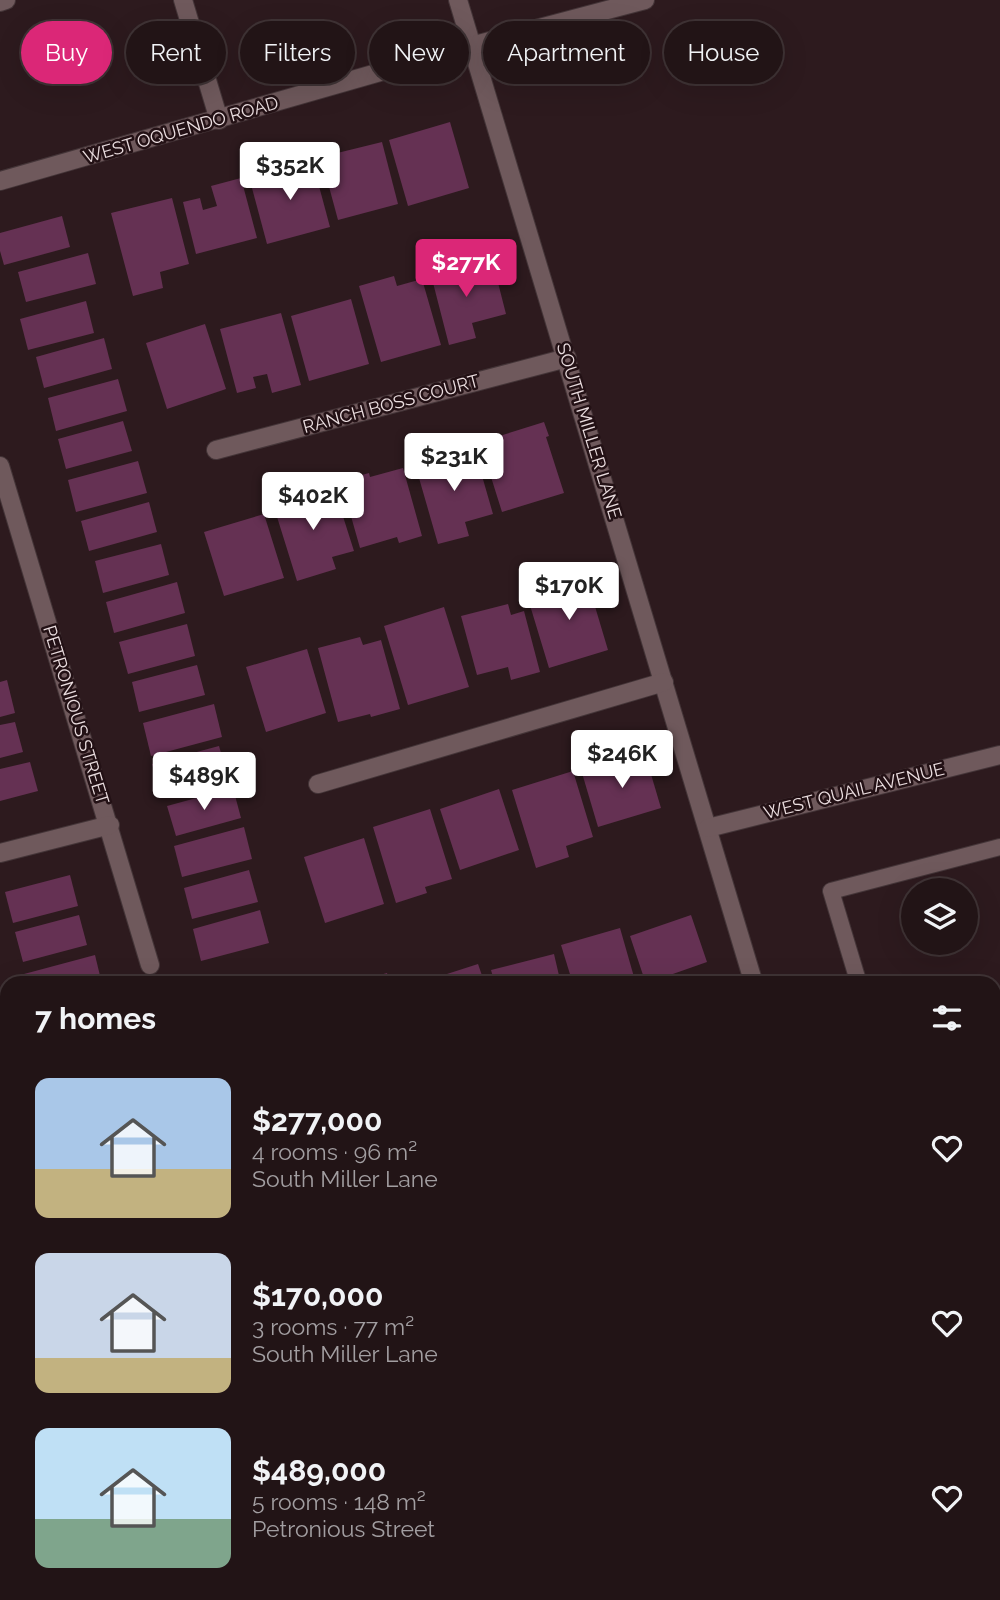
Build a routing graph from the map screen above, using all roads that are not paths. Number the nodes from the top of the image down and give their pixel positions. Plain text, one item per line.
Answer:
1 (6, 0) edge
2 (183, 0) edge
3 (458, 0) edge
4 (645, 0) edge
5 (0, 2) edge
6 (471, 46) junction
7 (219, 120) junction
8 (0, 181) edge
9 (567, 358) junction
10 (216, 450) dead end
11 (0, 466) edge
12 (664, 682) junction
13 (1000, 755) edge
14 (318, 784) dead end
15 (110, 825) junction
16 (708, 828) junction
17 (1000, 847) edge
18 (0, 853) edge
19 (150, 965) dead end
20 (752, 976) edge
21 (857, 976) edge

1 - 5 street
2 - 7 street
3 - 6 street, SOUTH MILLER LANE
4 - 6 street, WEST OQUENDO ROAD
6 - 7 street, WEST OQUENDO ROAD
6 - 9 street, SOUTH MILLER LANE
7 - 8 street, WEST OQUENDO ROAD
9 - 10 street, RANCH BOSS COURT
9 - 12 street, SOUTH MILLER LANE
11 - 15 street, PETRONIOUS STREET
12 - 14 street
12 - 16 street, SOUTH MILLER LANE
13 - 16 street, WEST QUAIL AVENUE
15 - 18 street
15 - 19 street, PETRONIOUS STREET
16 - 20 street, SOUTH MILLER LANE
17 - 21 lane

